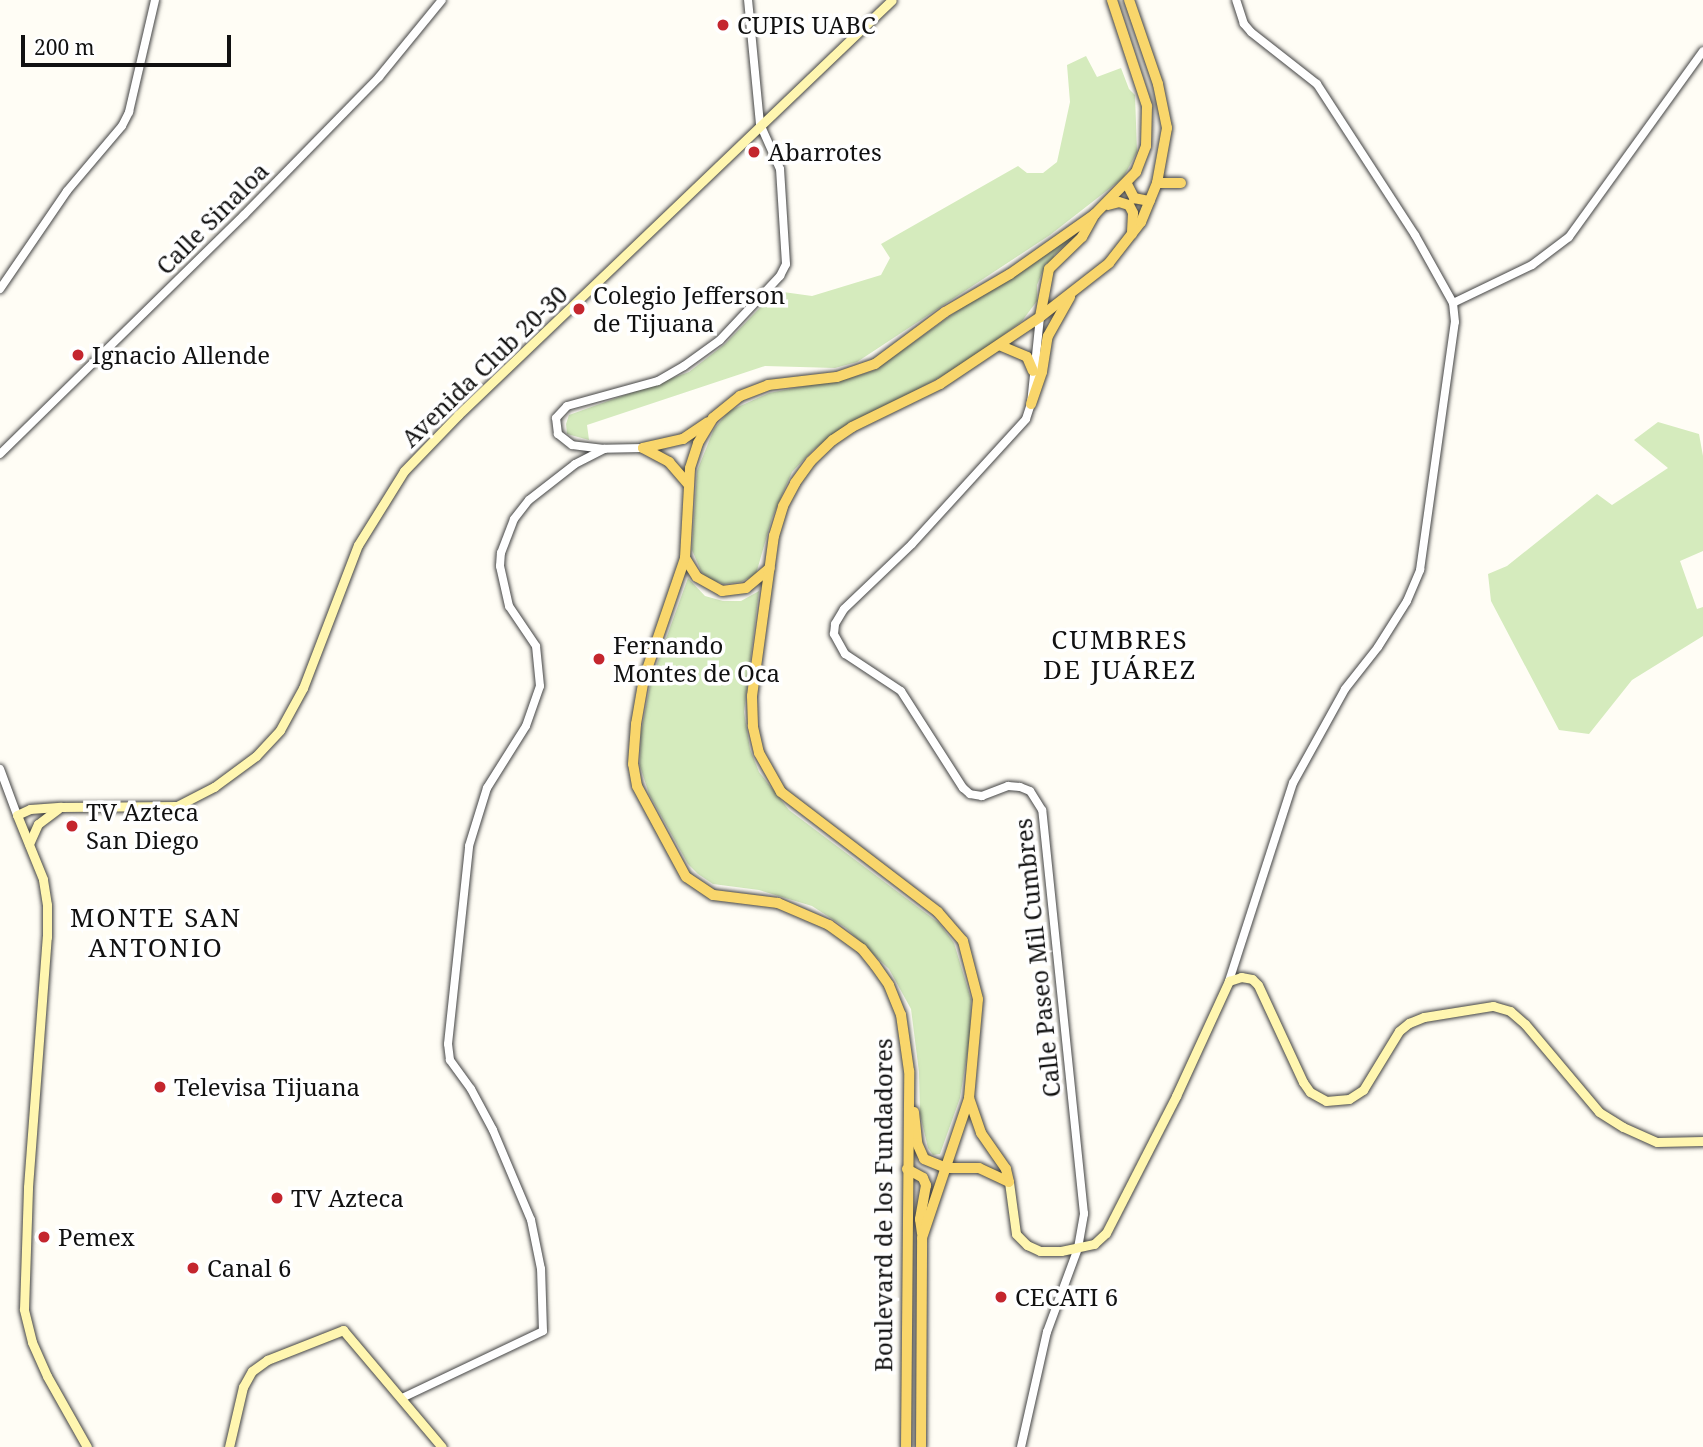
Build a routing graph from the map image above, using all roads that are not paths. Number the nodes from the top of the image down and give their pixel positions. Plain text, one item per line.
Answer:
1 (155, 0) edge
2 (442, 0) edge
3 (748, 0) edge
4 (892, 0) edge
5 (1112, 0) edge
6 (1129, 0) edge
7 (1236, 0) edge
8 (1703, 51) edge
9 (760, 124) junction
10 (1157, 183) junction
11 (1181, 183) dead end
12 (1127, 184) junction
13 (1150, 201) junction
14 (1104, 206) junction
15 (1095, 214) junction
16 (1132, 234) junction
17 (1076, 288) junction
18 (0, 289) edge
19 (1453, 303) junction
20 (1040, 317) junction
21 (999, 345) junction
22 (1034, 371) junction
23 (1031, 404) junction
24 (713, 418) junction
25 (643, 448) junction
26 (604, 449) junction
27 (0, 454) edge
28 (688, 484) junction
29 (685, 558) junction
30 (770, 568) junction
31 (0, 769) edge
32 (61, 807) junction
33 (17, 815) junction
34 (29, 844) junction
35 (1229, 981) junction
36 (909, 1094) junction
37 (969, 1098) junction
38 (1703, 1141) edge
39 (946, 1168) junction
40 (907, 1169) junction
41 (1009, 1182) junction
42 (922, 1238) junction
43 (1078, 1248) junction
44 (402, 1398) junction
45 (87, 1447) edge
46 (229, 1447) edge
47 (442, 1447) edge
48 (906, 1447) edge
49 (921, 1447) edge
50 (1021, 1447) edge

1 - 18 street
2 - 27 street, Calle Sinaloa
3 - 9 street
4 - 9 main road, Avenida Club 20-30
5 - 12 main road, Boulevard de los Fundadores
6 - 10 main road, Boulevard de los Fundadores
7 - 19 street
8 - 19 street
9 - 26 street
9 - 32 main road, Avenida Club 20-30
10 - 11 main road
10 - 13 main road, Boulevard de los Fundadores
12 - 13 main road
12 - 14 main road, Boulevard de los Fundadores
13 - 16 main road, Boulevard de los Fundadores
14 - 15 main road, Boulevard de los Fundadores
14 - 16 main road
15 - 20 main road
15 - 24 main road, Boulevard de los Fundadores
16 - 17 main road, Boulevard de los Fundadores
17 - 20 main road, Boulevard de los Fundadores
17 - 23 main road
19 - 35 street
20 - 21 main road, Boulevard de los Fundadores
20 - 22 street, Calle Paseo Mil Cumbres
21 - 22 main road
21 - 30 main road, Boulevard de los Fundadores
22 - 23 street, Calle Paseo Mil Cumbres
23 - 43 street, Calle Paseo Mil Cumbres
24 - 25 main road
24 - 28 main road, Boulevard de los Fundadores
25 - 26 street
25 - 28 main road
26 - 44 street
28 - 29 main road, Boulevard de los Fundadores
29 - 30 main road
29 - 36 main road, Boulevard de los Fundadores
30 - 37 main road, Boulevard de los Fundadores
31 - 33 street
32 - 33 main road
32 - 34 main road
33 - 34 main road
34 - 45 main road
35 - 38 main road
35 - 43 main road
36 - 39 main road
36 - 40 main road, Boulevard de los Fundadores
37 - 39 main road, Boulevard de los Fundadores
37 - 41 main road
39 - 41 main road
39 - 42 main road, Boulevard de los Fundadores
40 - 42 main road
40 - 48 main road, Boulevard de los Fundadores
41 - 43 main road
42 - 49 main road, Boulevard de los Fundadores
43 - 50 street
44 - 46 main road
44 - 47 main road

